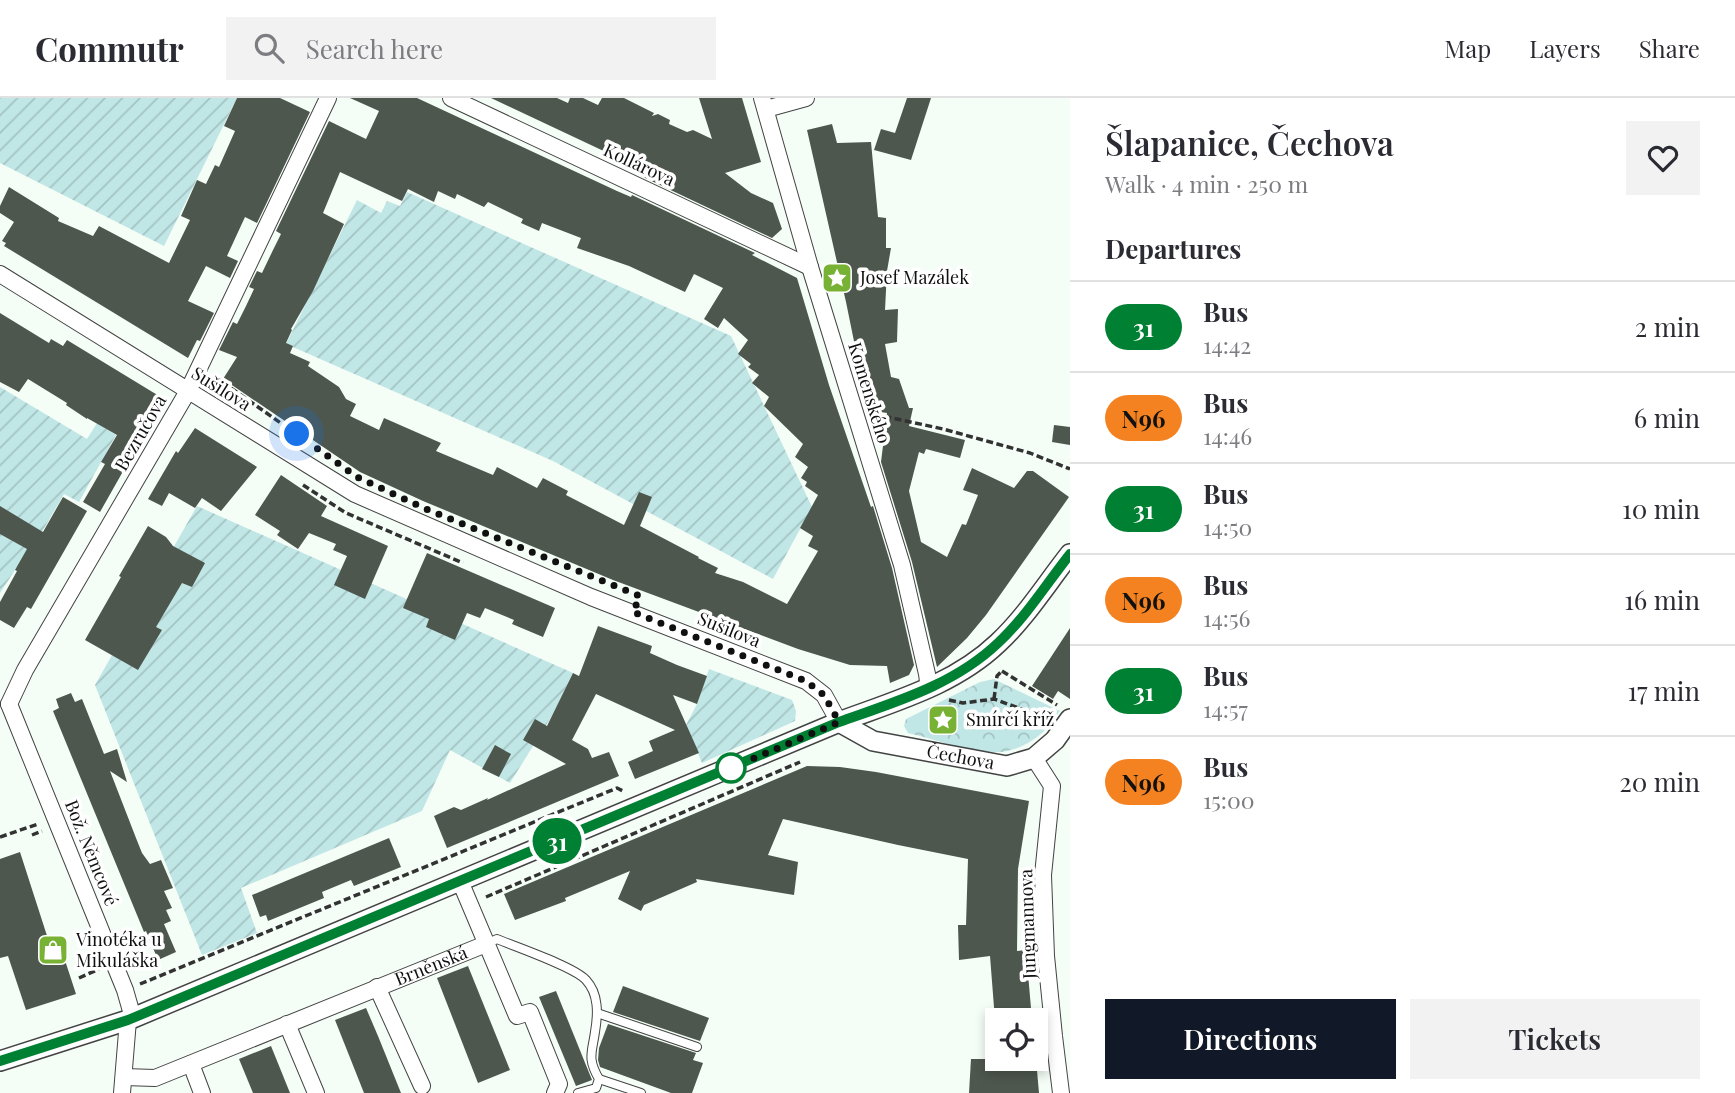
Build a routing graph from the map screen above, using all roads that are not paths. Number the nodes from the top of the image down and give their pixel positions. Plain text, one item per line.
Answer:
1 (328, 98) edge
2 (451, 98) edge
3 (806, 98) edge
4 (764, 104) edge
5 (810, 267) junction
6 (0, 274) edge
7 (188, 391) junction
8 (1070, 554) edge
9 (929, 689) junction
10 (5, 703) edge
11 (1062, 718) edge
12 (839, 722) junction
13 (1034, 758) junction
14 (460, 881) junction
15 (486, 944) junction
16 (377, 987) junction
17 (597, 1013) junction
18 (130, 1019) junction
19 (287, 1024) junction
20 (697, 1047) dead end
21 (0, 1061) edge
22 (191, 1064) junction
23 (599, 1079) junction
24 (123, 1085) edge
25 (422, 1086) dead end
26 (557, 1088) edge
27 (202, 1093) edge
28 (316, 1093) edge
29 (578, 1093) edge
30 (641, 1093) edge
31 (1061, 1093) edge

1 - 7 street, Bezručova
2 - 5 street, Kollárova
3 - 4 street, Komenského
4 - 5 street, Komenského
5 - 9 street, Komenského
6 - 7 street, Sušilova
7 - 10 street, Bezručova
7 - 12 street, Sušilova
8 - 9 street
9 - 12 street
10 - 18 street, Bož. Němcové
11 - 13 street
12 - 13 street, Čechova
12 - 14 street
13 - 31 street, Jungmannova
14 - 15 street, Brněnská
14 - 18 street
15 - 16 street, Brněnská
15 - 17 lane
15 - 26 street, Brněnská
16 - 19 street, Brněnská
16 - 25 street, Brněnská
17 - 20 lane
17 - 23 lane
18 - 21 street
18 - 24 street, Brněnská
19 - 22 street, Brněnská
19 - 28 street
22 - 24 street, Brněnská
22 - 27 street
23 - 29 lane
23 - 30 lane
26 - 29 lane

